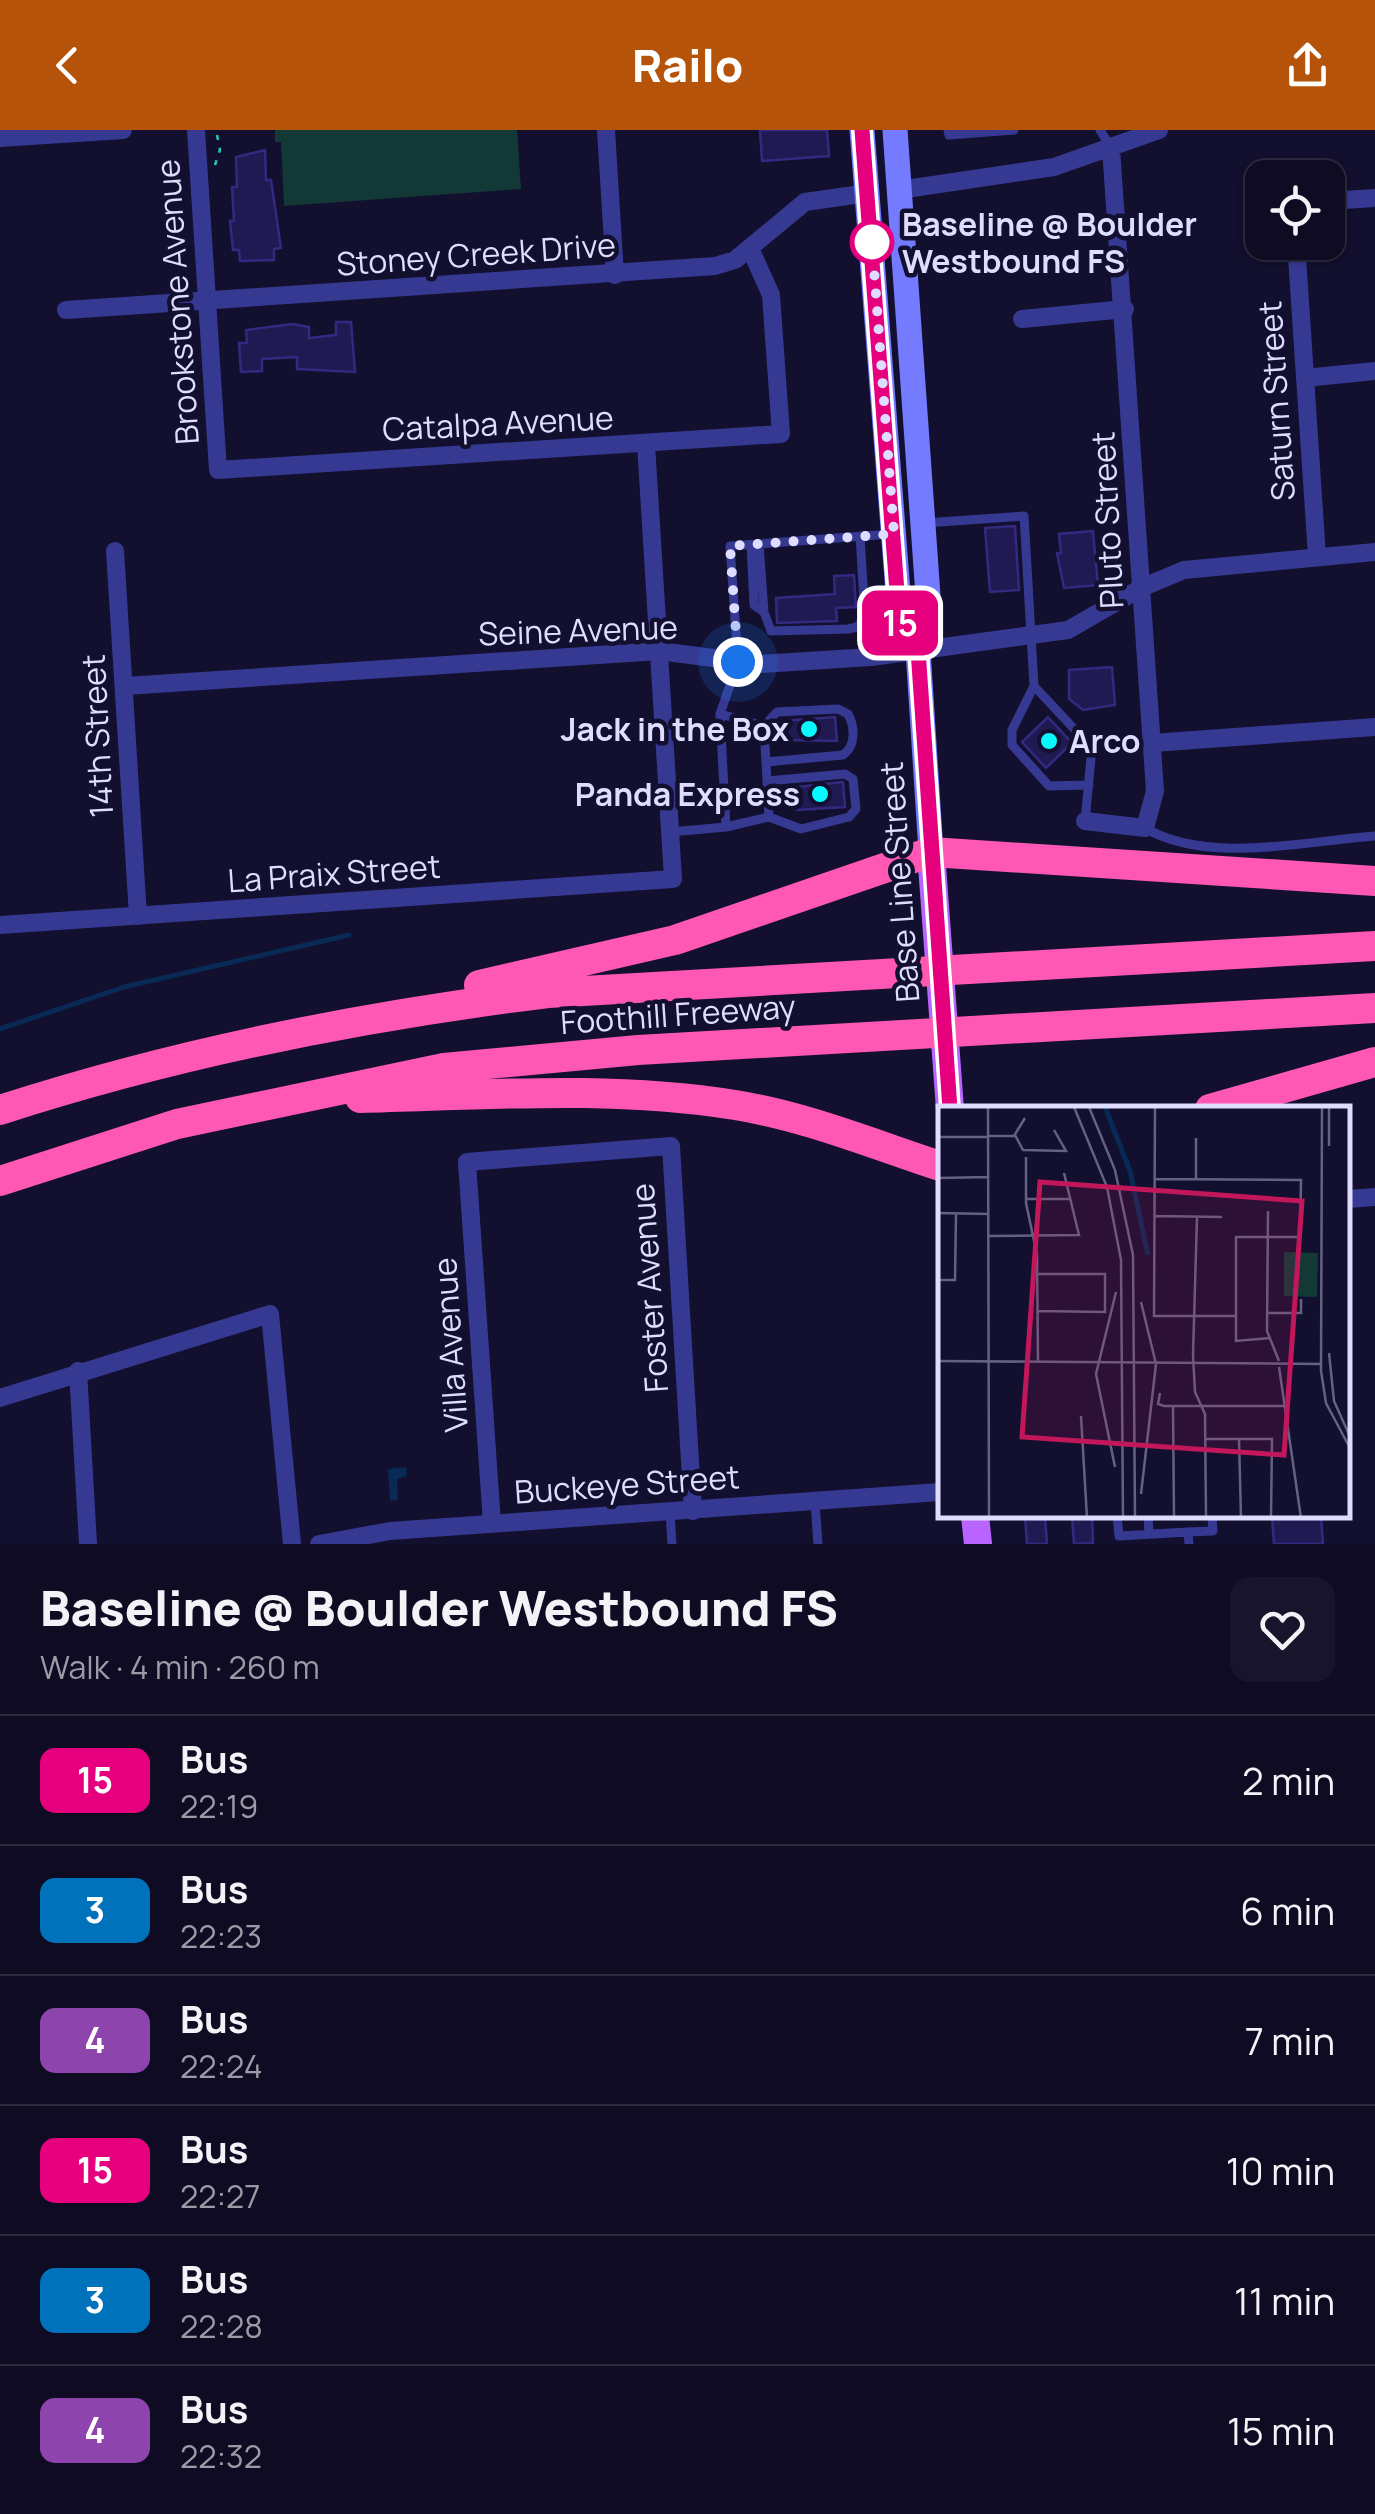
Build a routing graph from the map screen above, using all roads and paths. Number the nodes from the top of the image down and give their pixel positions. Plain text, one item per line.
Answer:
1 (123, 130) edge
2 (196, 130) edge
3 (216, 130) edge
4 (606, 130) edge
5 (862, 130) edge
6 (895, 130) edge
7 (948, 130) edge
8 (1014, 130) edge
9 (1100, 130) edge
10 (1159, 130) edge
11 (0, 138) edge
12 (1112, 148) junction
13 (212, 176) dead end
14 (900, 190) junction
15 (868, 193) junction
16 (1375, 198) edge
17 (1345, 201) edge
18 (750, 248) junction
19 (1297, 260) edge
20 (615, 275) junction
21 (207, 302) junction
22 (1126, 309) junction
23 (66, 310) dead end
24 (877, 315) junction
25 (1022, 318) dead end
26 (1375, 371) edge
27 (1306, 378) junction
28 (916, 408) junction
29 (646, 444) junction
30 (218, 470) joint
31 (923, 523) junction
32 (894, 534) junction
33 (860, 536) junction
34 (755, 544) junction
35 (115, 551) dead end
36 (1375, 552) edge
37 (1317, 556) junction
38 (1141, 588) junction
39 (1032, 637) junction
40 (918, 650) junction
41 (659, 651) junction
42 (738, 662) junction
43 (125, 686) junction
44 (1034, 686) junction
45 (720, 714) junction
46 (764, 726) junction
47 (1375, 727) edge
48 (1152, 744) junction
49 (766, 762) junction
50 (767, 781) junction
51 (1089, 785) junction
52 (768, 818) junction
53 (1085, 821) joint
54 (726, 827) junction
55 (1145, 828) junction
56 (670, 832) junction
57 (1375, 836) edge
58 (931, 852) junction
59 (1375, 881) edge
60 (138, 916) junction
61 (0, 925) edge
62 (1375, 946) edge
63 (1375, 1008) edge
64 (1375, 1062) edge
65 (94, 1080) junction
66 (277, 1101) junction
67 (950, 1106) edge
68 (1221, 1106) edge
69 (0, 1110) edge
70 (467, 1162) joint
71 (938, 1165) edge
72 (0, 1181) edge
73 (1375, 1197) edge
74 (1350, 1199) edge
75 (78, 1370) junction
76 (0, 1398) edge
77 (938, 1492) edge
78 (816, 1501) junction
79 (693, 1511) junction
80 (670, 1512) junction
81 (962, 1519) edge
82 (975, 1519) edge
83 (985, 1519) edge
84 (1117, 1519) edge
85 (1148, 1519) edge
86 (1180, 1519) edge
87 (1212, 1519) edge
88 (492, 1524) junction
89 (1184, 1532) junction
90 (1148, 1534) junction
91 (88, 1544) edge
92 (292, 1544) edge
93 (320, 1544) edge
94 (672, 1544) edge
95 (818, 1544) edge
96 (964, 1544) edge
97 (978, 1544) edge
98 (987, 1544) edge
99 (1188, 1544) edge

1 - 11 street
2 - 21 street, Brookstone Avenue
3 - 13 path
4 - 20 street
5 - 15 main road, Base Line Street
6 - 14 main road, Base Line Street
7 - 8 lane
9 - 12 lane
10 - 12 street
12 - 14 street
12 - 22 street, Pluto Street
14 - 28 main road, Base Line Street
15 - 18 street, Stoney Creek Drive
15 - 24 main road, Base Line Street
16 - 17 street
18 - 20 street, Stoney Creek Drive
18 - 29 street, Catalpa Avenue
19 - 27 street, Saturn Street
20 - 21 street, Stoney Creek Drive
21 - 23 street, Stoney Creek Drive
21 - 30 street, Brookstone Avenue
22 - 25 street
22 - 38 street, Pluto Street
24 - 28 main road
24 - 32 main road, Base Line Street
26 - 27 street
27 - 37 street, Saturn Street
28 - 31 main road, Base Line Street
29 - 30 street, Catalpa Avenue
29 - 41 street
31 - 39 lane
31 - 40 main road, Base Line Street
32 - 33 lane
32 - 40 main road, Base Line Street
33 - 34 lane
33 - 34 lane
34 - 42 lane
35 - 43 street, 14th Street
36 - 37 street, Seine Avenue
37 - 38 street, Seine Avenue
38 - 39 street, Seine Avenue
38 - 48 street, Pluto Street
39 - 40 street, Seine Avenue
39 - 44 lane
40 - 42 street, Seine Avenue
40 - 58 main road, Base Line Street
41 - 42 street, Seine Avenue
41 - 43 street, Seine Avenue
41 - 56 street
42 - 45 lane
43 - 60 street, 14th Street
44 - 51 lane
44 - 51 lane
45 - 46 lane
45 - 54 lane
46 - 49 lane
46 - 49 lane
47 - 48 street
48 - 55 street, Pluto Street
49 - 50 lane
50 - 52 lane
50 - 52 lane
51 - 53 lane
52 - 54 lane
53 - 55 street
54 - 56 lane
55 - 57 lane
56 - 60 street, La Praix Street
58 - 59 highway
58 - 65 highway
58 - 67 main road, Base Line Street
60 - 61 street, La Praix Street
62 - 65 highway, Foothill Freeway
63 - 66 highway, Foothill Freeway
64 - 68 highway
65 - 69 highway, Foothill Freeway
66 - 71 highway
66 - 72 highway, Foothill Freeway
70 - 79 street, Foster Avenue
70 - 88 street, Villa Avenue
73 - 74 street
75 - 76 street
75 - 91 street
75 - 92 street
77 - 78 street, Buckeye Street
78 - 79 street, Buckeye Street
78 - 95 lane
79 - 80 street, Buckeye Street
80 - 88 street, Buckeye Street
80 - 94 lane
81 - 96 main road
82 - 97 main road
83 - 98 main road
84 - 90 lane
85 - 90 lane
86 - 89 lane
87 - 89 lane
88 - 93 street, Buckeye Street
89 - 90 lane
89 - 99 lane

